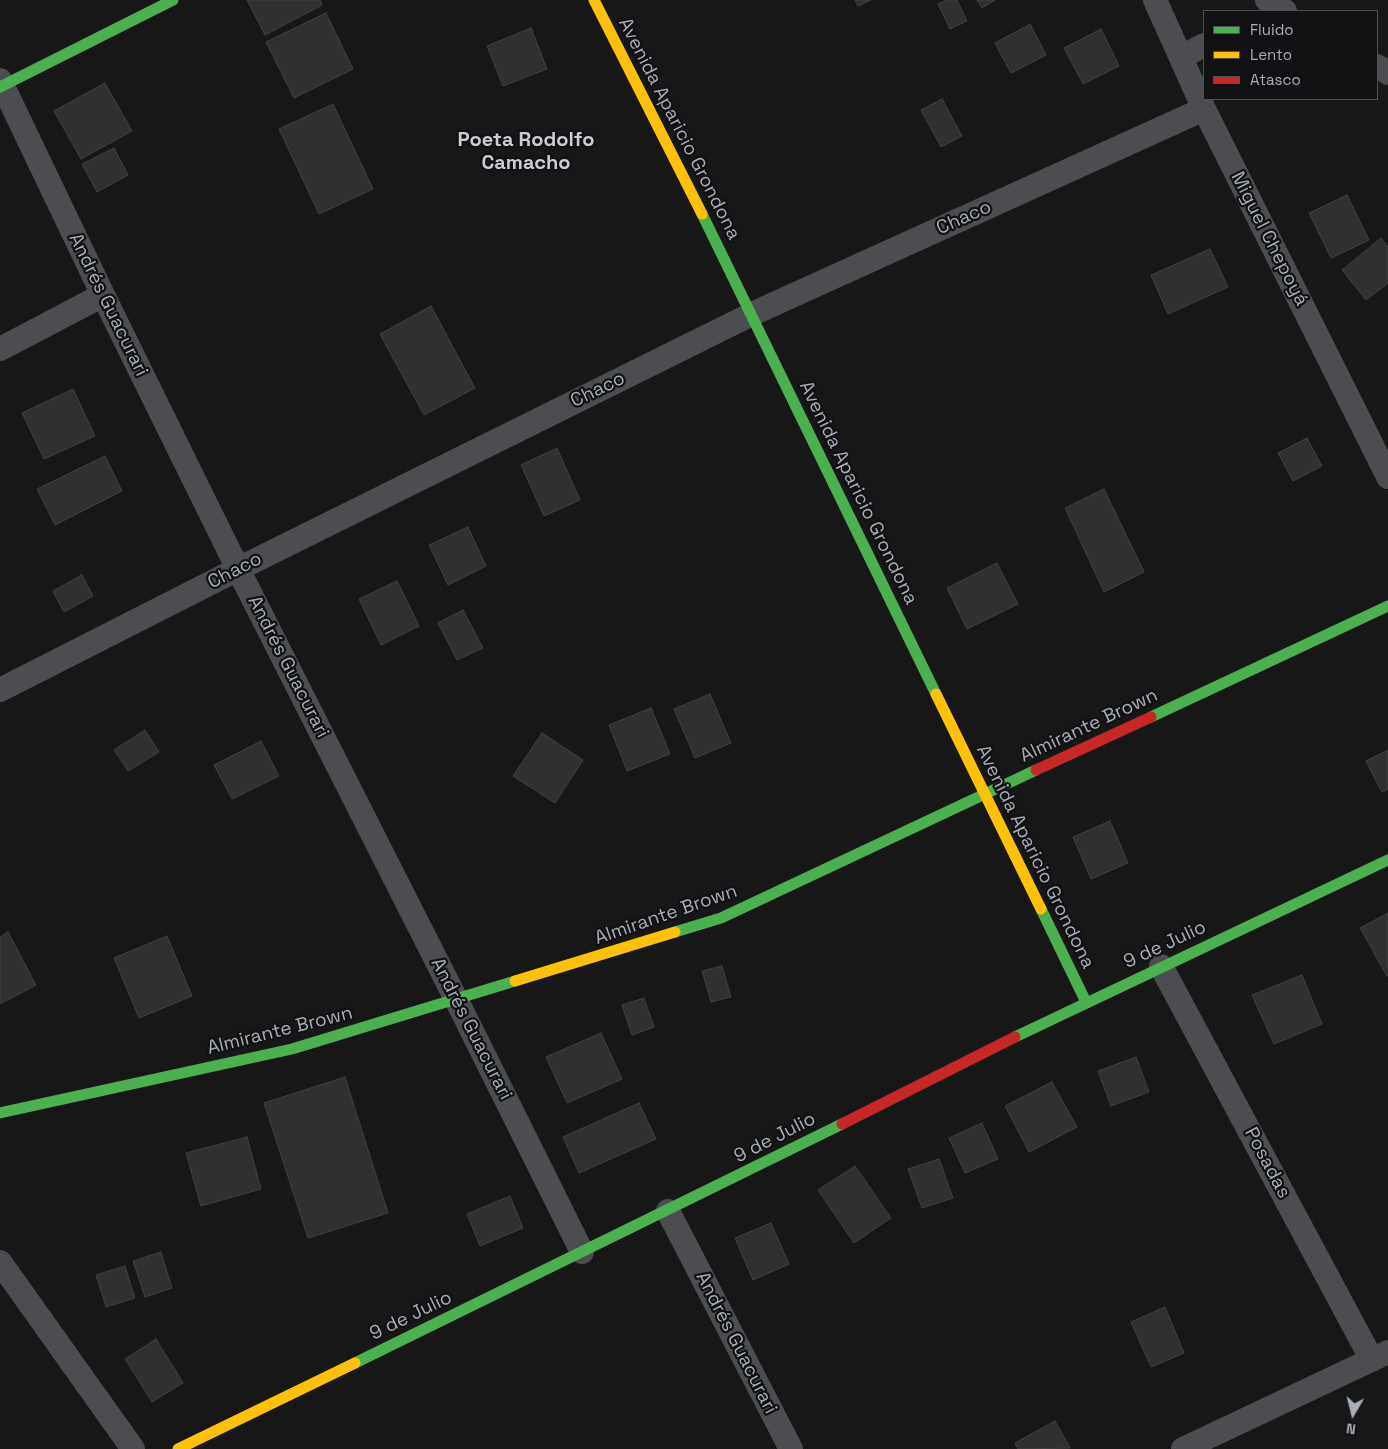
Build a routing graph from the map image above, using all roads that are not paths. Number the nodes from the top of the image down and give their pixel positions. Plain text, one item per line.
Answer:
1 (173, 0) edge
2 (594, 0) edge
3 (1155, 0) edge
4 (1203, 46) edge
5 (1182, 57) junction
6 (1, 84) edge
7 (1204, 109) junction
8 (102, 296) junction
9 (752, 314) junction
10 (0, 349) edge
11 (1388, 477) edge
12 (238, 569) junction
13 (1388, 606) edge
14 (0, 690) edge
15 (985, 795) junction
16 (1388, 860) edge
17 (1161, 966) junction
18 (457, 1000) junction
19 (1086, 1002) junction
20 (0, 1113) edge
21 (668, 1211) junction
22 (582, 1252) junction
23 (0, 1262) edge
24 (1380, 1356) edge
25 (133, 1449) edge
26 (178, 1449) edge
27 (791, 1449) edge
28 (1183, 1449) edge

1 - 6 street
2 - 9 street, Avenida Aparicio Grondona
3 - 5 street, Miguel Chepoyá
4 - 5 street
5 - 7 street, Miguel Chepoyá
6 - 8 street, Andrés Guacurari
7 - 9 street, Chaco
7 - 11 street, Miguel Chepoyá
8 - 10 street
8 - 12 street, Andrés Guacurari
9 - 12 street, Chaco
9 - 15 street, Avenida Aparicio Grondona
12 - 14 street, Chaco
12 - 18 street, Andrés Guacurari
13 - 15 street, Almirante Brown
15 - 18 street, Almirante Brown
15 - 19 street, Avenida Aparicio Grondona
16 - 17 street, 9 de Julio
17 - 19 street, 9 de Julio
17 - 24 street, Posadas
18 - 20 street, Almirante Brown
18 - 22 street, Andrés Guacurari
19 - 21 street, 9 de Julio
21 - 22 street, 9 de Julio
21 - 27 street, Andrés Guacurari
22 - 26 street, 9 de Julio
23 - 25 street
24 - 28 street

